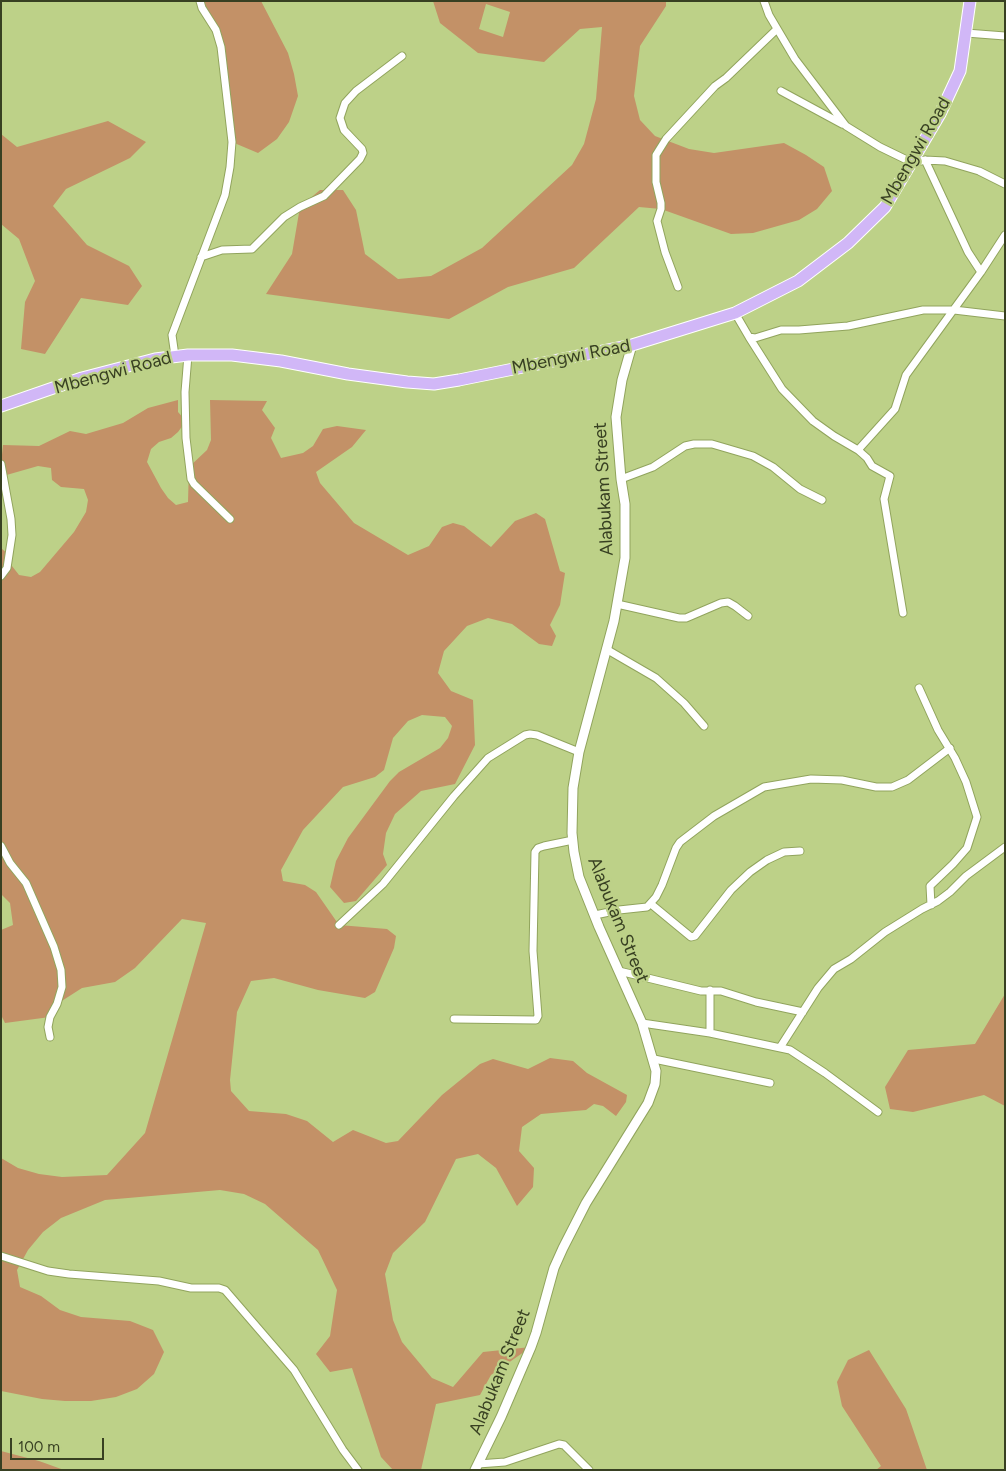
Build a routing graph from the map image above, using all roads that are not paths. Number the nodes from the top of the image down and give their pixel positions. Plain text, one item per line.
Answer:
1 (200, 1) edge
2 (764, 1) edge
3 (970, 1) edge
4 (777, 29) junction
5 (966, 33) junction
6 (1005, 36) edge
7 (402, 56) dead end
8 (780, 92) dead end
9 (846, 126) junction
10 (925, 160) junction
11 (913, 163) junction
12 (1005, 184) edge
13 (1005, 236) edge
14 (201, 257) junction
15 (981, 272) junction
16 (678, 287) dead end
17 (954, 310) junction
18 (735, 313) junction
19 (1005, 316) edge
20 (748, 337) junction
21 (632, 345) junction
22 (188, 354) junction
23 (175, 356) junction
24 (1, 406) edge
25 (858, 450) junction
26 (1, 464) edge
27 (621, 479) junction
28 (822, 500) dead end
29 (230, 519) dead end
30 (1, 576) edge
31 (617, 604) junction
32 (904, 613) dead end
33 (748, 616) dead end
34 (606, 649) junction
35 (919, 688) dead end
36 (704, 726) dead end
37 (950, 748) junction
38 (579, 752) junction
39 (573, 840) junction
40 (1, 846) edge
41 (1005, 847) edge
42 (800, 851) dead end
43 (651, 904) junction
44 (931, 905) junction
45 (595, 915) junction
46 (338, 926) dead end
47 (619, 971) junction
48 (710, 990) junction
49 (802, 1012) junction
50 (454, 1019) dead end
51 (642, 1023) junction
52 (710, 1033) junction
53 (50, 1037) dead end
54 (781, 1046) junction
55 (654, 1059) junction
56 (770, 1083) dead end
57 (878, 1112) dead end
58 (1, 1256) edge
59 (477, 1467) edge
60 (358, 1470) edge
61 (589, 1470) edge

1 - 14 street
2 - 4 street
3 - 5 main road, Mbengwi Road
4 - 9 street
4 - 16 street
5 - 6 street
5 - 11 main road, Mbengwi Road
7 - 14 street
8 - 9 street
9 - 11 street
10 - 11 street
10 - 12 street
10 - 15 street
11 - 18 main road, Mbengwi Road
13 - 15 street
14 - 23 street
15 - 17 street
17 - 19 street
17 - 20 street
17 - 25 street
18 - 20 street
18 - 21 main road, Mbengwi Road
20 - 25 street
21 - 22 main road, Mbengwi Road
21 - 27 street, Alabukam Street
22 - 23 main road, Mbengwi Road
22 - 29 street
23 - 24 main road, Mbengwi Road
25 - 32 street
26 - 30 street
27 - 28 street
27 - 31 street, Alabukam Street
31 - 33 street
31 - 34 street, Alabukam Street
34 - 36 street
34 - 38 street, Alabukam Street
35 - 37 street
37 - 43 street
37 - 44 street
38 - 39 street, Alabukam Street
38 - 46 street
39 - 45 street, Alabukam Street
39 - 50 street
40 - 53 street
41 - 44 street
42 - 43 street
43 - 45 street
44 - 49 street
45 - 47 street, Alabukam Street
47 - 48 street
47 - 51 street, Alabukam Street
48 - 49 street
48 - 52 street
49 - 54 street
51 - 52 street
51 - 55 street, Alabukam Street
52 - 54 street
54 - 57 street
55 - 56 street
55 - 59 street, Alabukam Street
58 - 60 street
59 - 61 street

